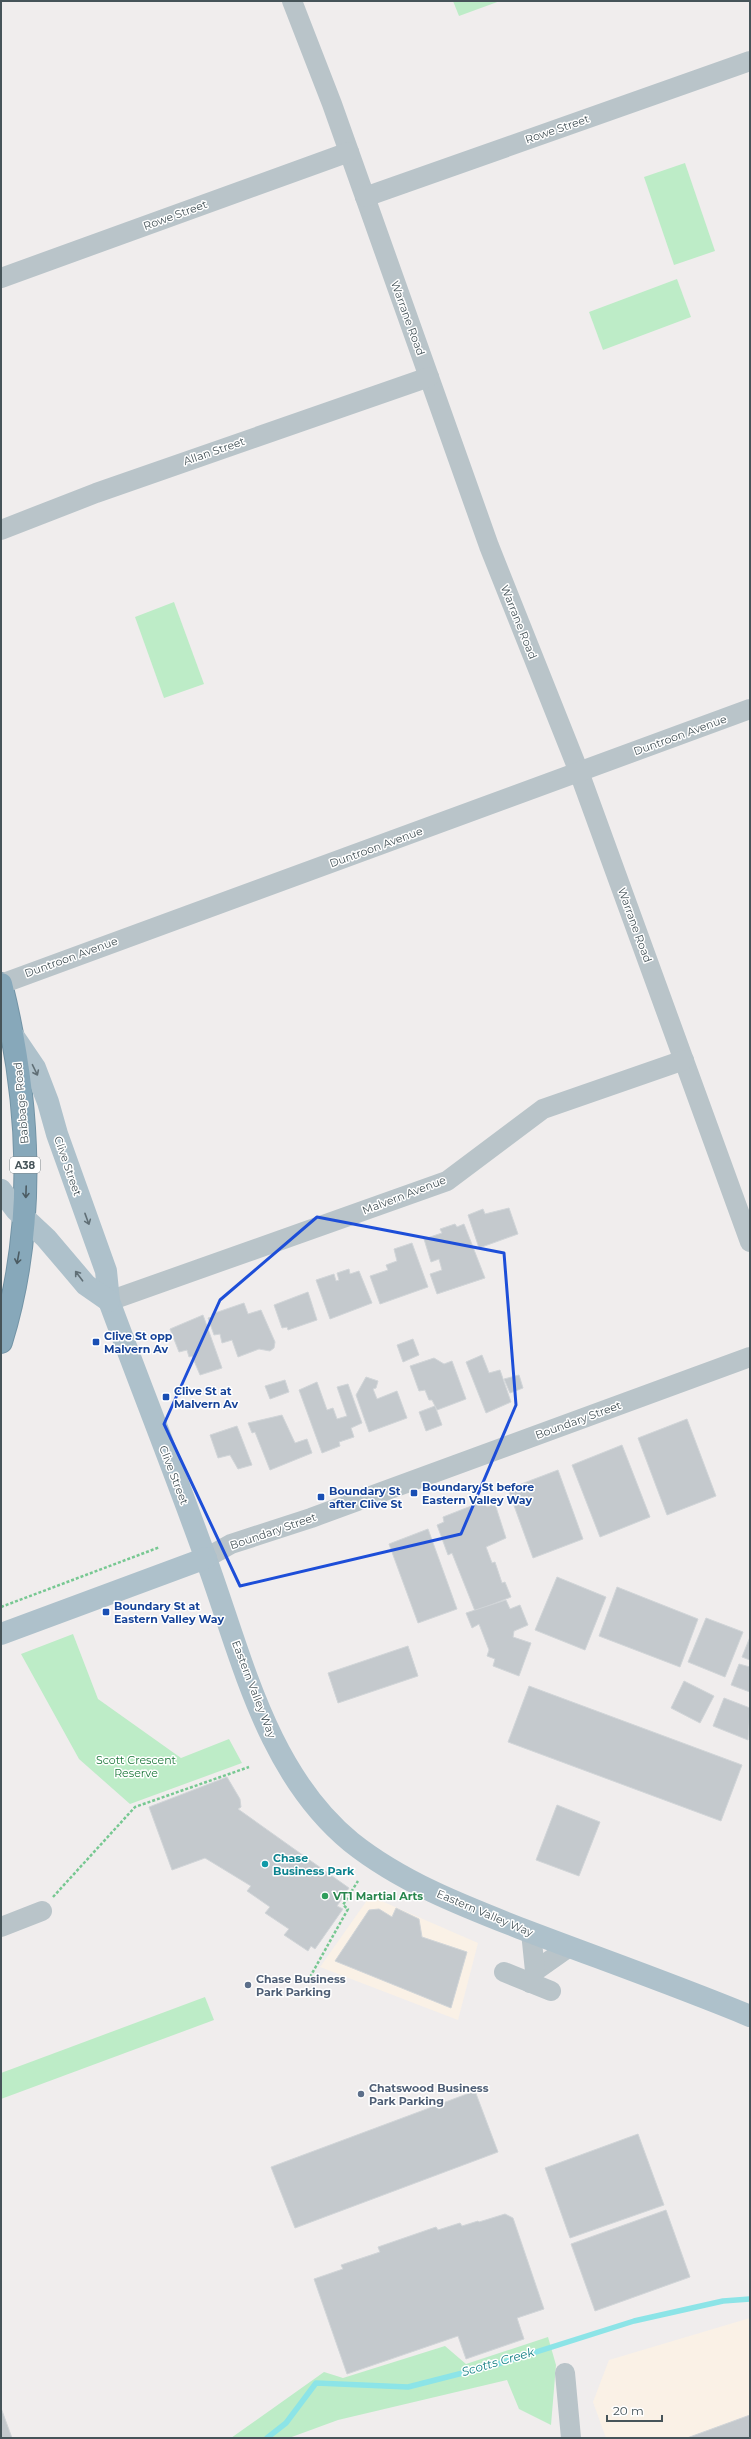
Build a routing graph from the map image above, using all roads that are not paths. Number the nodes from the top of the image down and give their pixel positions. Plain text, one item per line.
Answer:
1 (292, 1) edge
2 (750, 61) edge
3 (349, 152) junction
4 (364, 197) junction
5 (1, 278) edge
6 (429, 377) junction
7 (1, 530) edge
8 (750, 710) edge
9 (579, 772) junction
10 (1, 984) edge
11 (14, 1037) junction
12 (684, 1060) junction
13 (1, 1190) edge
14 (24, 1219) junction
15 (750, 1242) edge
16 (109, 1301) junction
17 (1, 1342) edge
18 (750, 1357) edge
19 (206, 1558) junction
20 (1, 1634) edge
21 (42, 1911) road end
22 (1, 1927) edge
23 (531, 1932) junction
24 (569, 1947) junction
25 (504, 1972) dead end
26 (532, 1977) junction
27 (550, 1991) dead end
28 (750, 2016) edge
29 (565, 2373) dead end
30 (571, 2438) edge

1 - 3 street, Warrane Road
2 - 4 street, Rowe Street
3 - 4 street, Warrane Road
3 - 5 street, Rowe Street
4 - 6 street, Warrane Road
6 - 7 street, Allan Street
6 - 9 street, Warrane Road
8 - 9 street, Duntroon Avenue
9 - 10 street, Duntroon Avenue
9 - 12 street, Warrane Road
10 - 11 highway, Babbage Road / A38
11 -> 14 highway, Babbage Road / A38
11 -> 16 main road, Clive Street
12 - 15 street, Warrane Road
12 - 16 street, Malvern Avenue
13 - 14 main road
16 -> 14 main road
14 -> 17 highway, Babbage Road / A38
16 - 19 main road, Clive Street
18 - 19 street, Boundary Street
19 - 20 main road, Boundary Street
19 - 23 main road, Eastern Valley Way
21 - 22 street
23 - 24 main road, Eastern Valley Way
23 - 26 street
24 - 26 street
24 - 28 main road, Eastern Valley Way
25 - 26 street
26 - 27 street
29 - 30 street

